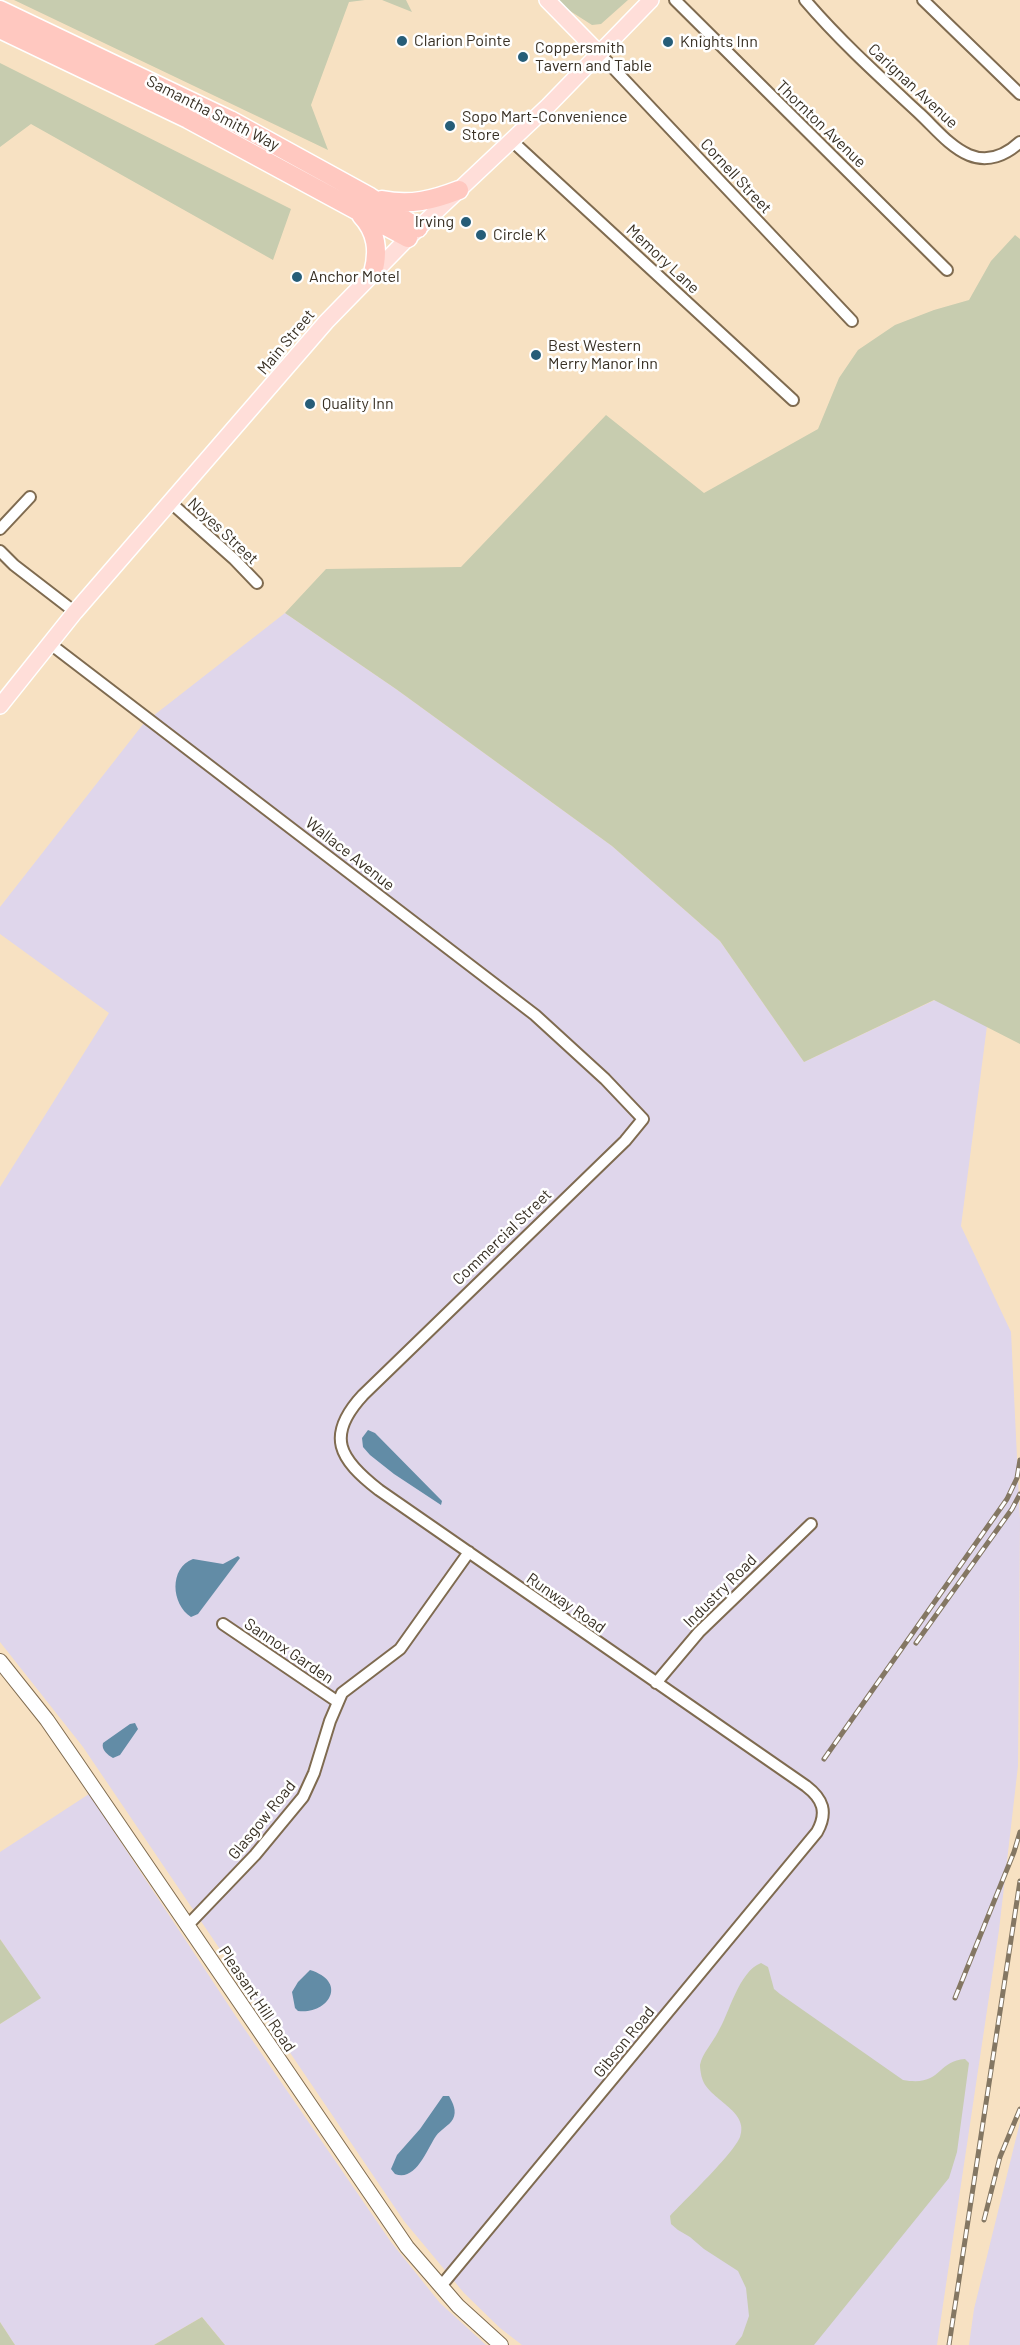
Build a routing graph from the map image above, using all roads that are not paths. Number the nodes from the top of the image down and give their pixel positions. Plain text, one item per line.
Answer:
1 (547, 0) edge
2 (651, 0) edge
3 (675, 0) edge
4 (805, 0) edge
5 (923, 0) edge
6 (0, 10) edge
7 (0, 29) edge
8 (598, 52) junction
9 (1020, 94) edge
10 (512, 140) junction
11 (1017, 145) edge
12 (459, 190) junction
13 (370, 198) junction
14 (353, 208) junction
15 (413, 233) junction
16 (947, 270) dead end
17 (373, 273) junction
18 (852, 321) dead end
19 (793, 400) dead end
20 (30, 497) dead end
21 (170, 502) junction
22 (0, 529) edge
23 (0, 550) edge
24 (257, 583) dead end
25 (75, 612) junction
26 (49, 643) junction
27 (5, 689) edge
28 (0, 706) edge
29 (625, 1099) joint
30 (363, 1395) joint
31 (810, 1524) dead end
32 (468, 1552) junction
33 (223, 1624) dead end
34 (0, 1661) edge
35 (656, 1683) junction
36 (338, 1702) junction
37 (824, 1813) joint
38 (187, 1926) junction
39 (441, 2286) junction
40 (501, 2345) edge

1 - 8 main road
2 - 8 main road, Main Street
3 - 16 street, Thornton Avenue
4 - 11 street, Carignan Avenue
5 - 9 street
6 - 13 highway, Samantha Smith Way
7 - 14 highway, Samantha Smith Way
8 - 10 main road, Main Street
8 - 18 street, Cornell Street
10 - 12 main road, Main Street
10 - 19 street, Memory Lane
12 - 13 highway
12 - 15 main road, Main Street
13 - 15 highway, Samantha Smith Way
14 - 15 highway, Samantha Smith Way
14 - 17 highway
15 - 17 main road, Main Street
17 - 21 main road, Main Street
20 - 22 street
21 - 24 street, Noyes Street
21 - 25 main road, Main Street
23 - 25 street
25 - 26 main road, Main Street
26 - 27 main road, Main Street
26 - 29 street, Wallace Avenue
27 - 28 main road, Main Street
29 - 30 street, Commercial Street
30 - 32 street, Runway Road
31 - 35 street, Industry Road
32 - 35 street, Runway Road
32 - 36 street, Glasgow Road
33 - 36 street, Sannox Garden
34 - 38 street, Pleasant Hill Road
35 - 37 street, Runway Road
36 - 38 street, Glasgow Road
37 - 39 street, Gibson Road
38 - 39 street, Pleasant Hill Road
39 - 40 street, Pleasant Hill Road

